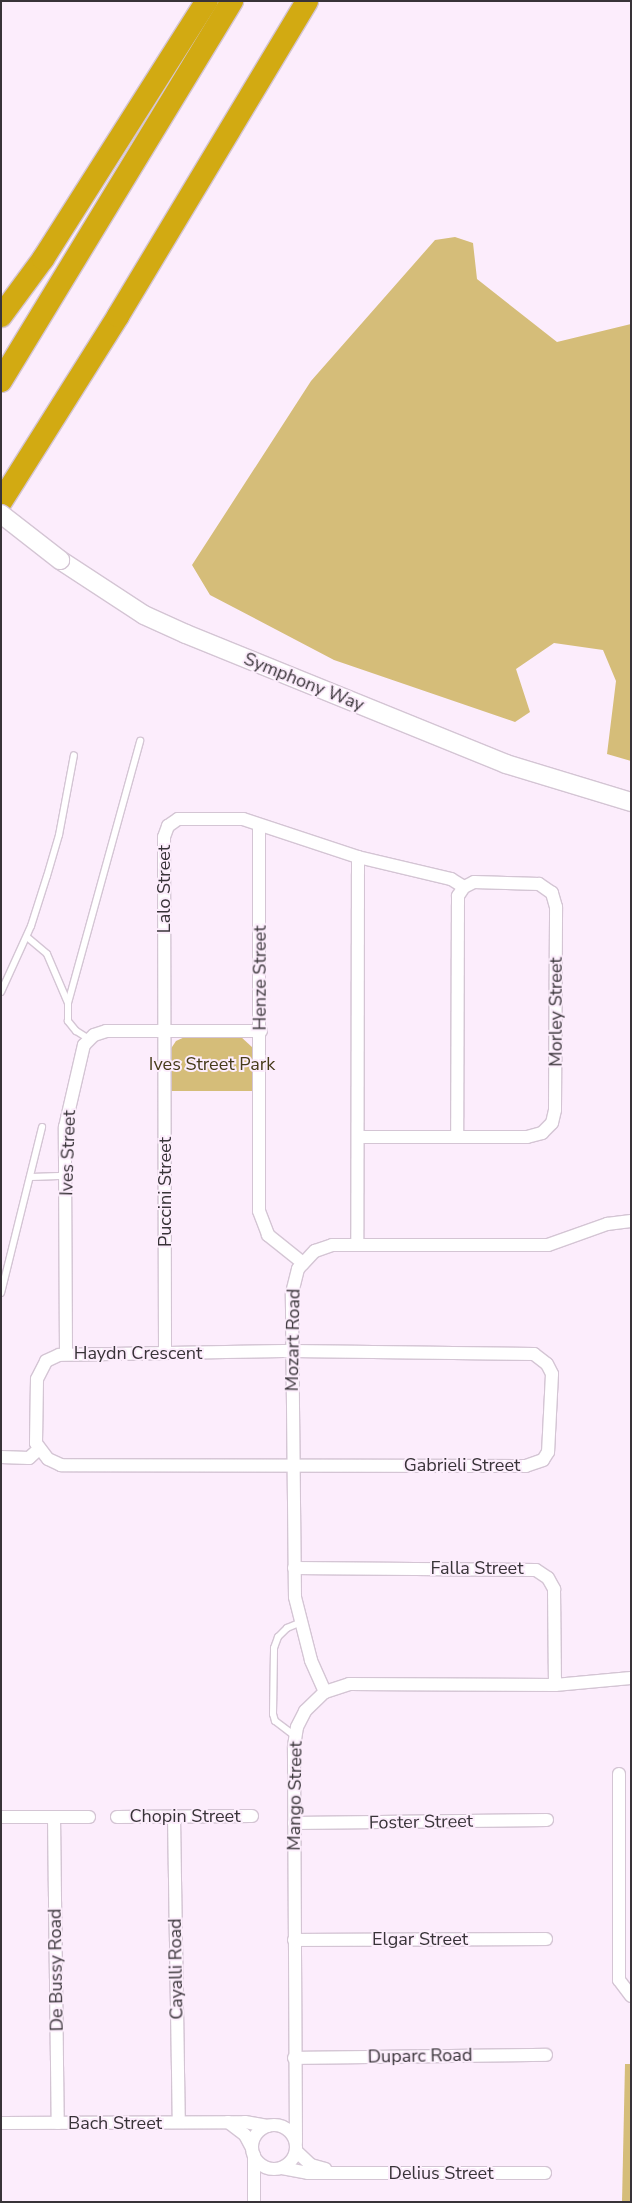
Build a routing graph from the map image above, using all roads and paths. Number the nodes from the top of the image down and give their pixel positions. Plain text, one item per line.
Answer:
1 (208, 1) edge
2 (232, 1) edge
3 (307, 1) edge
4 (1, 316) edge
5 (118, 316) junction
6 (1, 381) edge
7 (1, 502) edge
8 (1, 514) edge
9 (1, 526) edge
10 (140, 741) dead end
11 (74, 755) dead end
12 (631, 802) edge
13 (259, 825) junction
14 (358, 857) junction
15 (464, 887) junction
16 (27, 937) junction
17 (1, 992) edge
18 (68, 1003) junction
19 (164, 1031) junction
20 (260, 1031) junction
21 (89, 1039) junction
22 (42, 1126) dead end
23 (359, 1137) junction
24 (457, 1137) junction
25 (32, 1176) junction
26 (66, 1176) junction
27 (631, 1221) edge
28 (357, 1244) junction
29 (303, 1263) junction
30 (1, 1293) edge
31 (292, 1352) junction
32 (66, 1354) junction
33 (165, 1354) junction
34 (39, 1449) junction
35 (1, 1458) edge
36 (293, 1466) junction
37 (294, 1568) junction
38 (301, 1622) junction
39 (631, 1678) edge
40 (555, 1685) junction
41 (325, 1692) junction
42 (295, 1736) junction
43 (619, 1774) dead end
44 (117, 1816) dead end
45 (174, 1816) junction
46 (252, 1816) dead end
47 (1, 1817) edge
48 (54, 1817) junction
49 (89, 1817) dead end
50 (547, 1820) dead end
51 (294, 1823) junction
52 (546, 1939) dead end
53 (294, 1940) junction
54 (631, 1996) edge
55 (546, 2055) dead end
56 (294, 2058) junction
57 (294, 2099) junction
58 (178, 2122) junction
59 (228, 2122) junction
60 (1, 2123) edge
61 (58, 2123) junction
62 (272, 2125) junction
63 (296, 2147) junction
64 (253, 2152) junction
65 (278, 2168) junction
66 (337, 2173) junction
67 (545, 2173) dead end
68 (254, 2197) edge

1 - 4 highway
2 - 6 highway
3 - 5 highway
5 - 7 highway
5 - 9 highway
8 - 12 main road, Symphony Way, bridge
10 - 18 lane
11 - 16 lane
13 - 14 street, Lalo Street
13 - 19 street, Lalo Street
13 - 20 street, Henze Street
14 - 15 street, Lalo Street
14 - 23 street
15 - 24 street
15 - 24 street, Morley Street
16 - 17 lane
16 - 18 lane
18 - 21 lane
19 - 20 street
19 - 21 street
19 - 33 street, Puccini Street
20 - 29 street, Henze Street
21 - 26 street, Ives Street
22 - 25 lane
23 - 24 street, Morley Street
23 - 28 street
25 - 26 lane
25 - 30 lane
26 - 32 street, Ives Street
27 - 28 street, Mozart Road
28 - 29 street, Mozart Road
29 - 31 street, Mozart Road
31 - 33 street, Haydn Crescent
31 - 36 street, Mozart Road
31 - 36 street, Gabrieli Street
32 - 33 street, Haydn Crescent
32 - 34 street, Haydn Crescent
34 - 35 street
34 - 36 street
36 - 37 street, Mozart Road
37 - 38 street, Mozart Road
37 - 40 street, Falla Street
38 - 41 street, Mozart Road
38 - 42 lane
39 - 40 street, Mango Street
40 - 41 street, Mango Street
41 - 42 street, Mango Street
42 - 51 street, Mango Street
43 - 54 street
44 - 45 street, Chopin Street
45 - 46 street, Chopin Street
45 - 58 street, Cayalli Road
47 - 48 street
48 - 49 street
48 - 61 street, De Bussy Road
50 - 51 street, Foster Street
51 - 53 street, Mango Street
52 - 53 street, Elgar Street
53 - 56 street, Mango Street
55 - 56 street, Duparc Road
56 - 57 street, Mango Street
57 - 62 street
57 - 63 street, Mango Street
58 - 59 street, Bach Street
58 - 61 street, Bach Street
59 - 62 street, Bach Street
59 - 64 street
60 - 61 street, Bach Street
62 - 63 street
62 - 64 street
63 - 65 street
63 - 66 street, Delius Street
64 - 65 street
64 - 68 street
65 - 66 street, Delius Street
65 - 68 street
66 - 67 street, Delius Street

